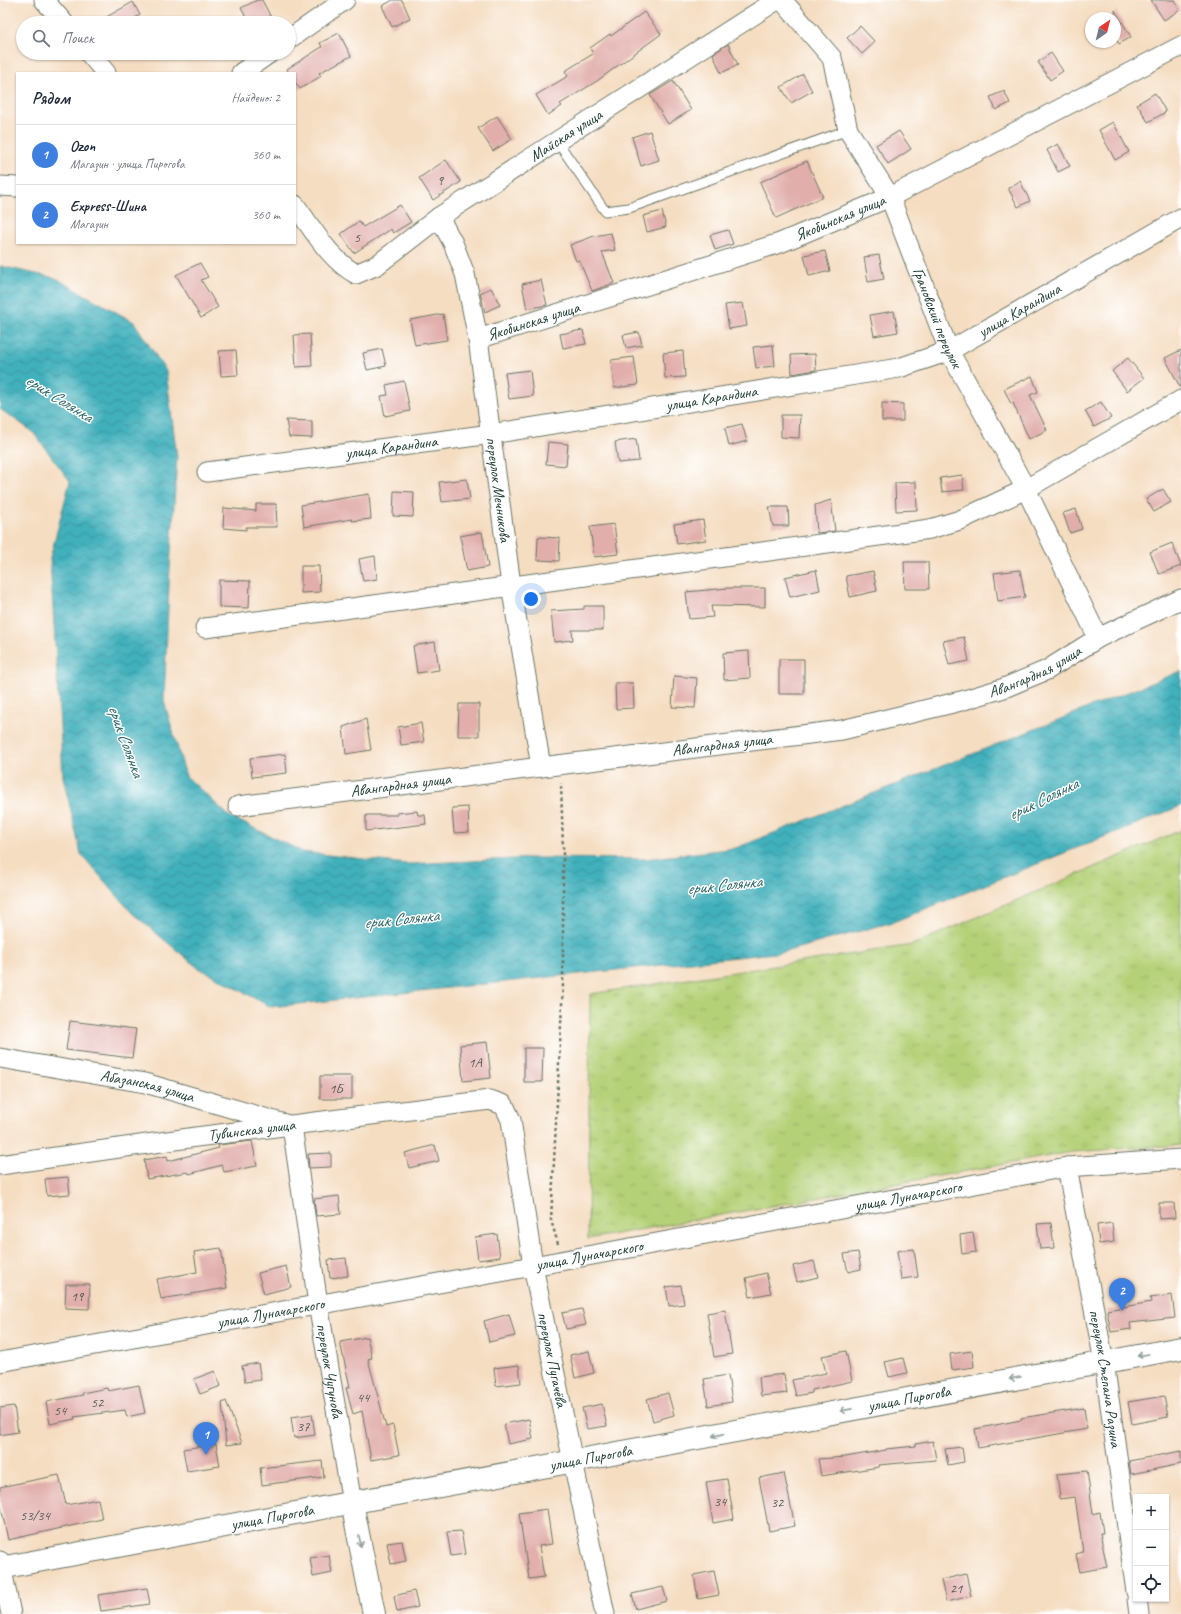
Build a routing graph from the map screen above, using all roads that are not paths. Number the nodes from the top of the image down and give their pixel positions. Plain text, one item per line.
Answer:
1 (44, 0) edge
2 (345, 0) edge
3 (777, 0) edge
4 (782, 0) edge
5 (58, 16) edge
6 (296, 34) edge
7 (1181, 46) edge
8 (95, 60) edge
9 (260, 60) edge
10 (105, 72) edge
11 (242, 72) edge
12 (848, 130) junction
13 (557, 141) junction
14 (0, 186) edge
15 (16, 188) edge
16 (890, 197) junction
17 (296, 206) edge
18 (439, 217) junction
19 (1181, 218) edge
20 (478, 339) junction
21 (949, 352) junction
22 (1181, 400) edge
23 (491, 434) junction
24 (206, 472) dead end
25 (1026, 489) junction
26 (511, 585) junction
27 (1181, 599) edge
28 (205, 628) dead end
29 (1098, 638) junction
30 (542, 767) junction
31 (238, 806) dead end
32 (0, 1058) edge
33 (504, 1105) joint
34 (292, 1126) junction
35 (1181, 1159) edge
36 (0, 1165) edge
37 (1068, 1167) junction
38 (533, 1266) junction
39 (318, 1304) junction
40 (1181, 1348) edge
41 (0, 1362) edge
42 (1104, 1362) junction
43 (573, 1462) junction
44 (352, 1502) junction
45 (0, 1566) edge
46 (1133, 1570) edge
47 (1137, 1602) edge
48 (11, 1614) edge
49 (374, 1614) edge
50 (605, 1614) edge
51 (1139, 1614) edge

1 - 5 street
2 - 6 street
3 - 13 street, Майская улица
4 - 12 street, Грановский переулок
7 - 16 street, Якобинская улица
8 - 10 street
9 - 11 street
12 - 13 lane
12 - 16 street, Грановский переулок
13 - 18 street, Майская улица
14 - 15 street
16 - 20 street, Якобинская улица
16 - 21 street, Грановский переулок
17 - 18 street, Майская улица
18 - 20 street, переулок Мечникова
19 - 21 street, улица Карандина
20 - 23 street, переулок Мечникова
21 - 23 street, улица Карандина
21 - 25 street, Грановский переулок
22 - 25 street
23 - 24 street, улица Карандина
23 - 26 street, переулок Мечникова
25 - 26 street
25 - 29 street, Грановский переулок
26 - 28 street
26 - 30 street, переулок Мечникова
27 - 29 street, Авангардная улица
29 - 30 street, Авангардная улица
30 - 31 street, Авангардная улица
32 - 34 street, Абазанская улица
33 - 34 street, Тувинская улица
33 - 38 street, переулок Пугачёва
34 - 36 street, Тувинская улица
34 - 39 street, переулок Чугунова
35 - 37 street, улица Луначарского
37 - 38 street, улица Луначарского
37 - 42 street, переулок Степана Разина
38 - 39 street, улица Луначарского
38 - 43 street, переулок Пугачёва
39 - 41 street, улица Луначарского
39 - 44 street, переулок Чугунова
40 -> 42 main road, улица Пирогова
42 -> 43 main road, улица Пирогова
42 - 46 street, переулок Степана Разина
43 - 44 main road, улица Пирогова
43 - 50 street, переулок Пугачёва
44 - 45 main road, улица Пирогова
44 -> 49 main road, переулок Чугунова
45 - 48 street
47 - 51 street

